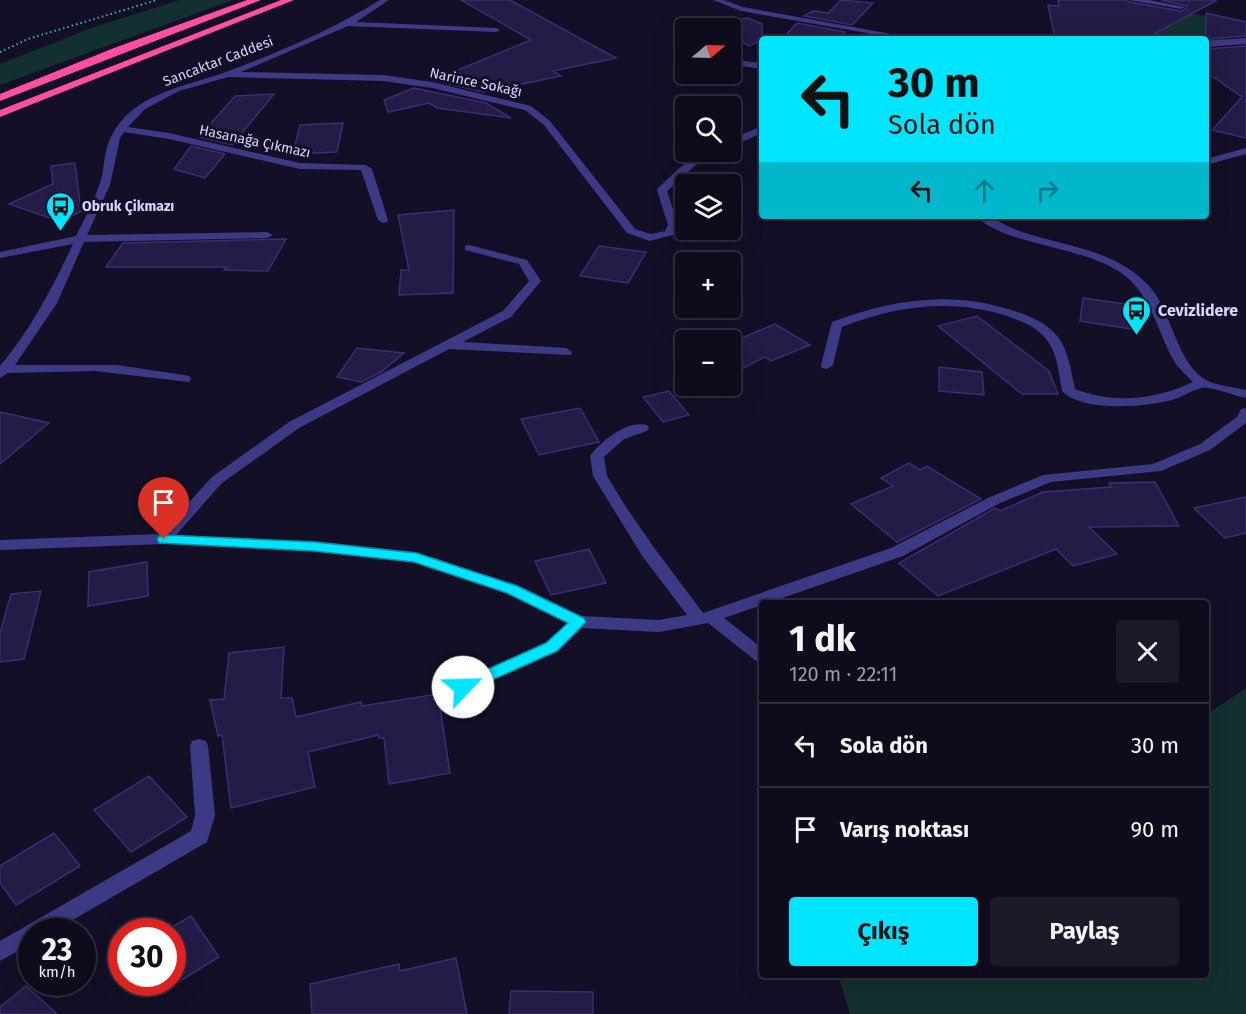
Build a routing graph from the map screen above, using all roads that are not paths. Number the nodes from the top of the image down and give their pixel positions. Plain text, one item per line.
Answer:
1 (256, 0) edge
2 (289, 0) edge
3 (385, 0) edge
4 (717, 0) edge
5 (1133, 0) edge
6 (1181, 7) dead end
7 (347, 24) junction
8 (496, 30) dead end
9 (898, 36) edge
10 (1246, 41) edge
11 (1209, 44) edge
12 (744, 64) dead end
13 (759, 66) edge
14 (228, 74) junction
15 (0, 98) edge
16 (0, 114) edge
17 (121, 129) junction
18 (759, 130) edge
19 (741, 139) edge
20 (1246, 152) edge
21 (1209, 161) edge
22 (693, 162) edge
23 (987, 219) edge
24 (383, 220) dead end
25 (267, 235) dead end
26 (79, 239) junction
27 (469, 248) dead end
28 (0, 255) edge
29 (446, 345) junction
30 (566, 352) dead end
31 (827, 365) dead end
32 (2, 371) edge
33 (184, 379) dead end
34 (1201, 383) junction
35 (1246, 394) edge
36 (1246, 412) edge
37 (642, 428) dead end
38 (164, 539) junction
39 (0, 545) edge
40 (705, 618) junction
41 (578, 622) junction
42 (759, 655) edge
43 (463, 687) dead end
44 (199, 746) dead end
45 (56, 918) edge
46 (18, 941) edge
47 (0, 952) edge

1 - 15 highway
2 - 16 highway
3 - 7 street, Sancaktar Caddesi
4 - 9 street
5 - 6 street
7 - 8 street
7 - 14 street, Sancaktar Caddesi
10 - 11 street
12 - 13 street
14 - 17 street, Sancaktar Caddesi
14 - 22 street, Narince Sokağı
17 - 24 street, Hasanağa Çıkmazı
17 - 26 street, Sancaktar Caddesi
18 - 19 street
20 - 21 street
23 - 34 street
25 - 26 street
26 - 28 street
26 - 32 street, Sancaktar Caddesi
27 - 29 street
29 - 30 street
29 - 38 street
31 - 34 street
32 - 33 street
34 - 35 street
36 - 40 street
37 - 40 street
38 - 39 street
38 - 41 street
40 - 41 street
40 - 42 street
41 - 43 street
44 - 45 street
46 - 47 street

